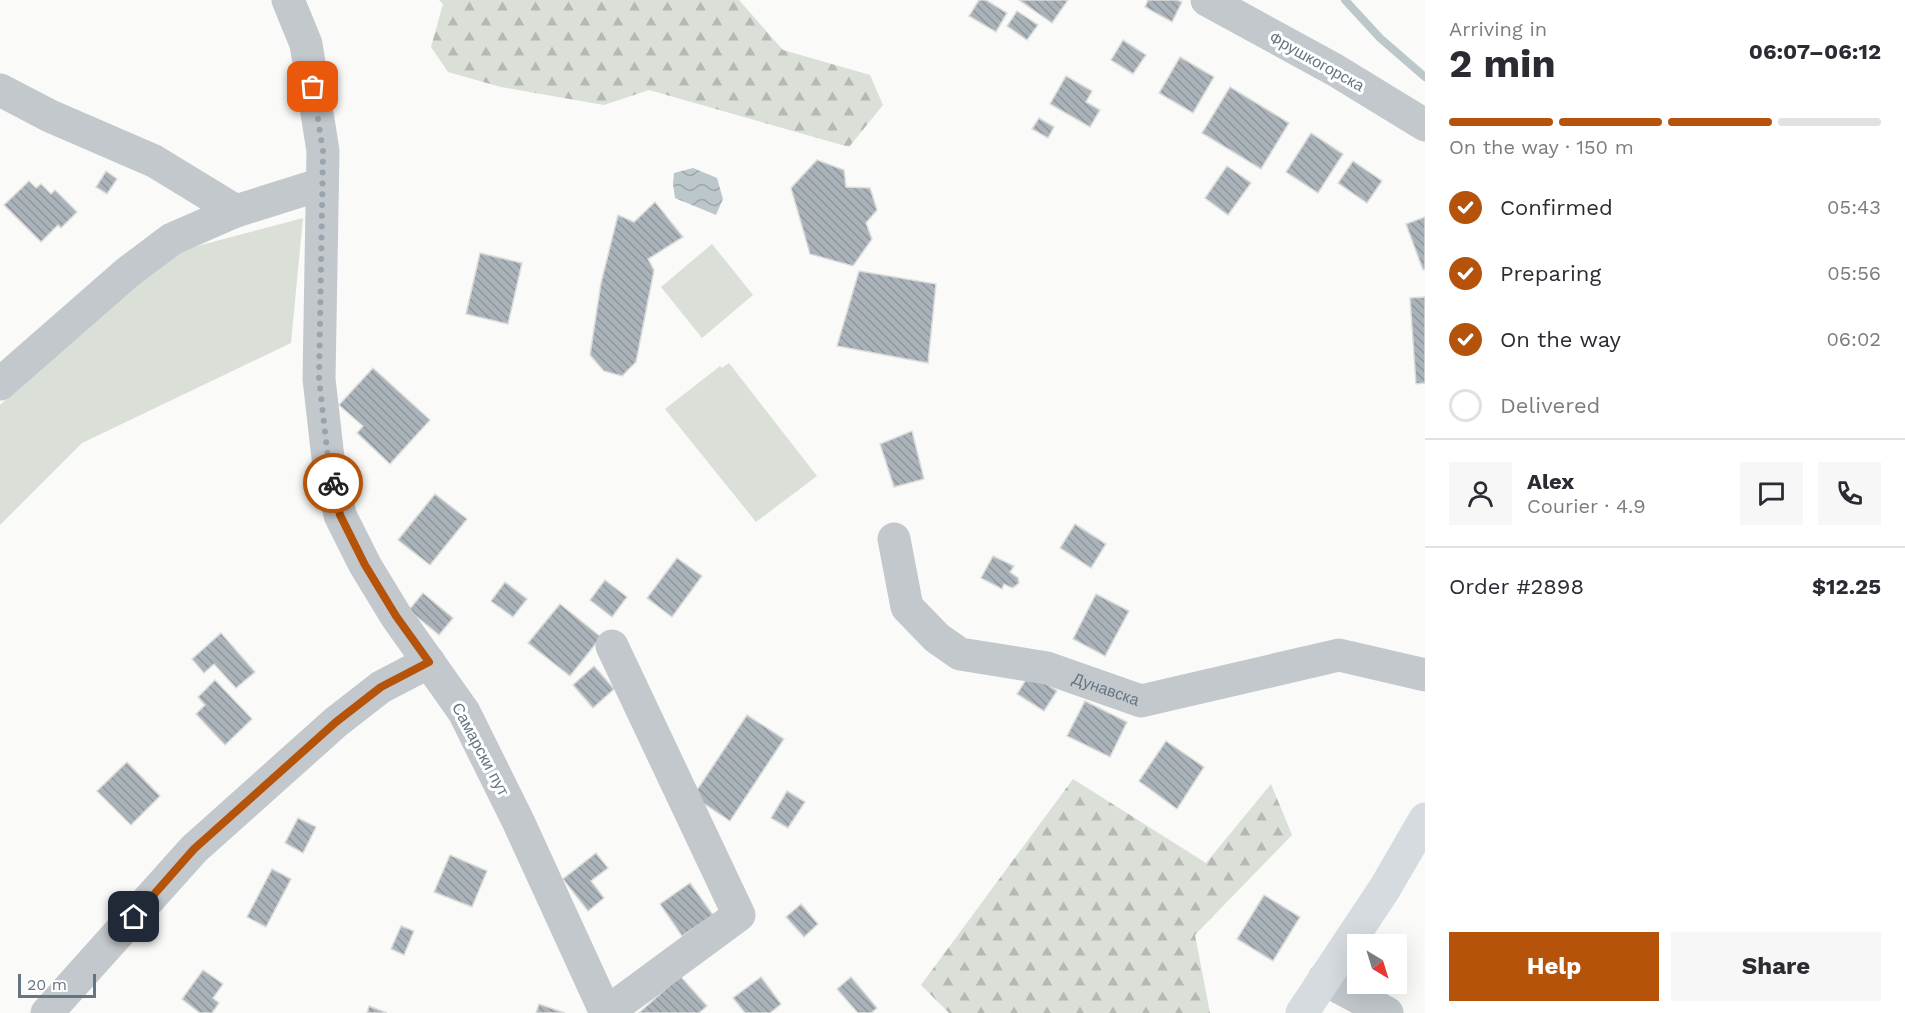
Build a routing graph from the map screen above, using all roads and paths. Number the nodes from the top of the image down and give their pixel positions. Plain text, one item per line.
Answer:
1 (288, 0) edge
2 (1207, 0) edge
3 (0, 90) edge
4 (1425, 124) edge
5 (322, 184) junction
6 (236, 211) junction
7 (0, 384) edge
8 (894, 539) dead end
9 (612, 646) dead end
10 (429, 662) junction
11 (1425, 675) edge
12 (1425, 819) edge
13 (1324, 979) junction
14 (51, 1012) edge
15 (606, 1013) edge
16 (1302, 1013) edge
17 (1387, 1013) edge

1 - 5 street, Самарски пут
2 - 4 street, Фрушкогорска
3 - 6 street
5 - 6 street
5 - 10 street, Самарски пут
6 - 7 street
8 - 11 street, Дунавска
9 - 15 street
10 - 14 street
10 - 15 street, Самарски пут
12 - 13 main road
13 - 16 main road
13 - 17 street

